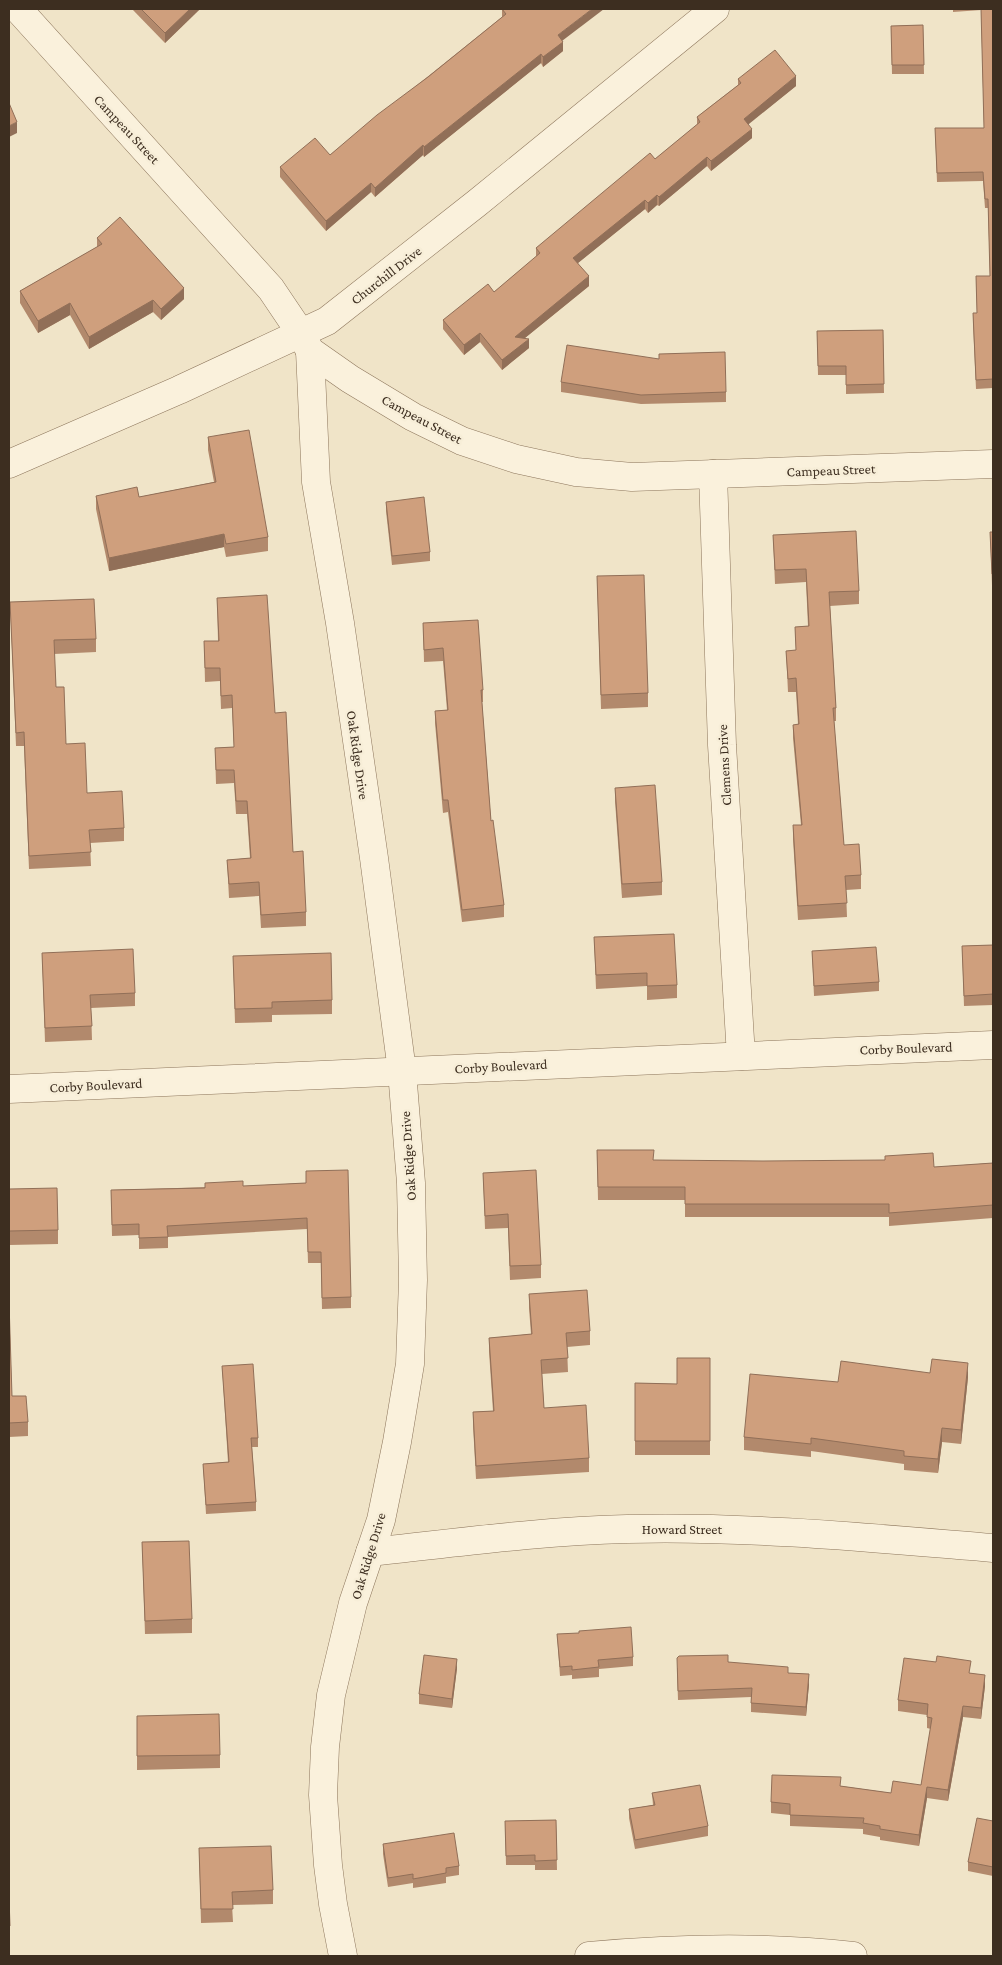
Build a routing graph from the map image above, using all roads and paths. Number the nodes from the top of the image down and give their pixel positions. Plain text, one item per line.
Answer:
1 (18, 9) edge
2 (715, 9) edge
3 (306, 343) junction
4 (9, 464) edge
5 (993, 464) edge
6 (713, 474) junction
7 (993, 1045) edge
8 (741, 1056) junction
9 (402, 1071) junction
10 (9, 1089) edge
11 (993, 1548) edge
12 (370, 1552) junction
13 (343, 1956) edge
14 (590, 1956) edge
15 (854, 1956) edge

1 - 3 street, Campeau Street
2 - 3 street, Churchill Drive
3 - 4 street, Churchill Drive
3 - 6 street, Campeau Street
3 - 9 street, Oak Ridge Drive
5 - 6 street, Campeau Street
6 - 8 street, Clemens Drive
7 - 8 street, Corby Boulevard
8 - 9 street, Corby Boulevard
9 - 10 street, Corby Boulevard
9 - 12 street, Oak Ridge Drive
11 - 12 street, Howard Street
12 - 13 street, Oak Ridge Drive
14 - 15 street

